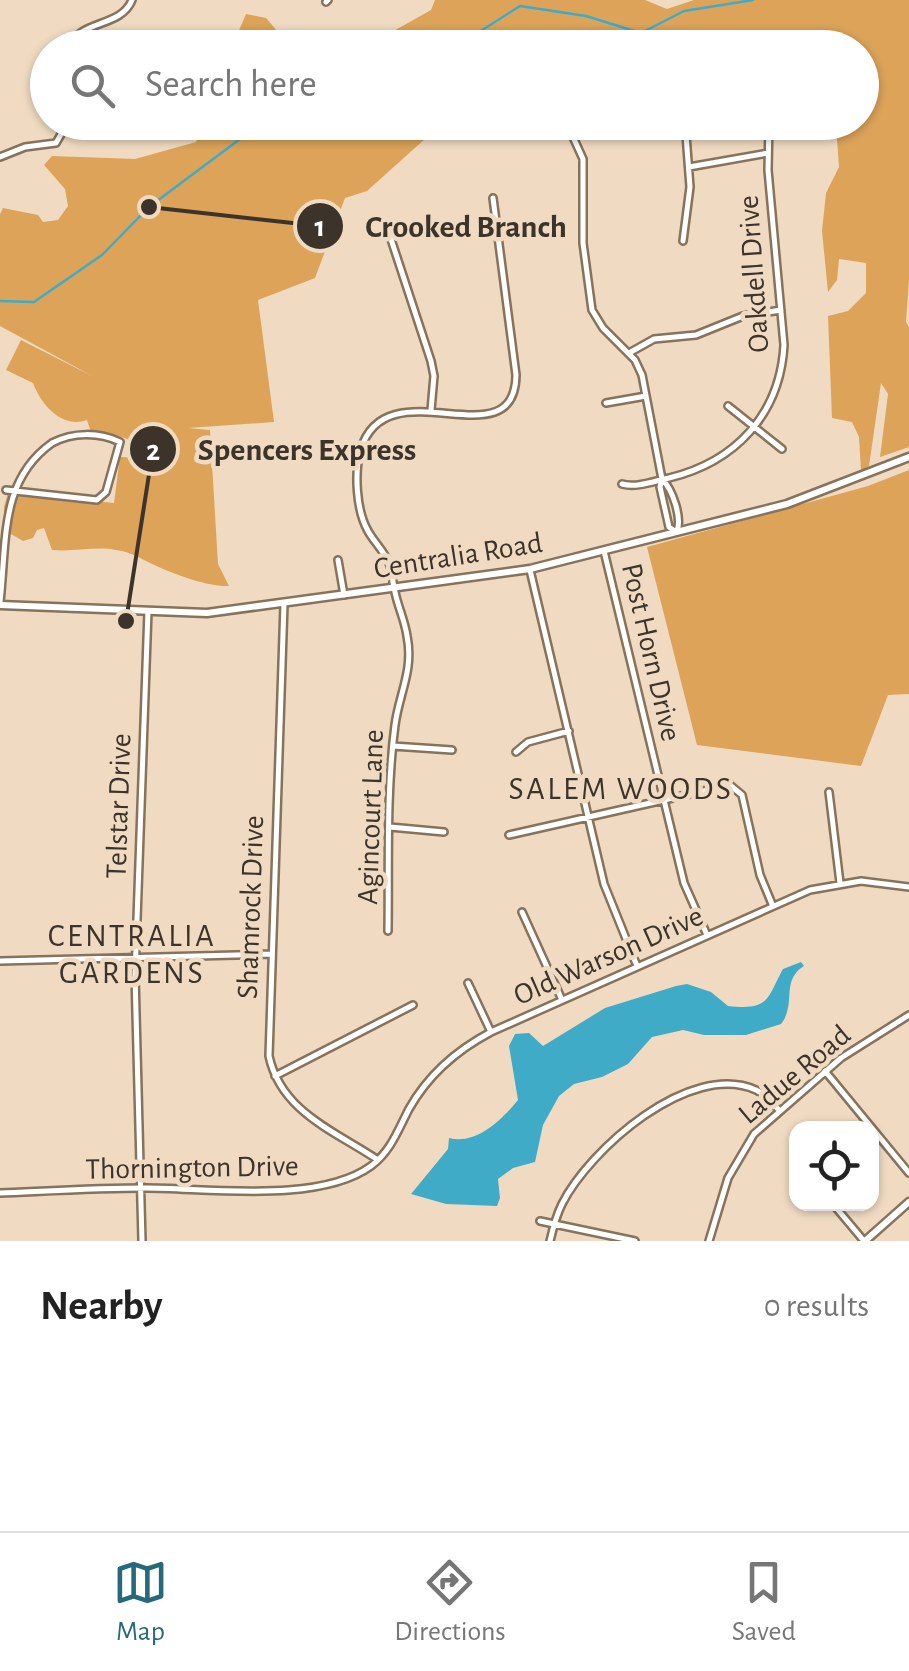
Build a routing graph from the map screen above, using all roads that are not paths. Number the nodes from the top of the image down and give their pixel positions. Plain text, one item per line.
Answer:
1 (132, 0) edge
2 (83, 30) edge
3 (58, 140) edge
4 (574, 140) edge
5 (687, 140) edge
6 (768, 140) edge
7 (768, 153) junction
8 (0, 156) edge
9 (690, 166) junction
10 (492, 198) dead end
11 (388, 230) dead end
12 (684, 241) dead end
13 (781, 310) junction
14 (629, 353) junction
15 (646, 396) junction
16 (606, 402) dead end
17 (728, 406) dead end
18 (430, 410) junction
19 (755, 428) junction
20 (782, 449) dead end
21 (909, 457) edge
22 (662, 479) junction
23 (622, 484) dead end
24 (6, 490) junction
25 (2, 502) edge
26 (677, 533) junction
27 (604, 551) junction
28 (338, 560) dead end
29 (530, 569) junction
30 (393, 588) junction
31 (344, 595) junction
32 (0, 604) edge
33 (284, 604) junction
34 (148, 612) junction
35 (569, 731) junction
36 (394, 746) junction
37 (452, 750) dead end
38 (516, 752) dead end
39 (828, 792) dead end
40 (663, 797) junction
41 (588, 815) junction
42 (390, 826) junction
43 (444, 832) dead end
44 (509, 835) dead end
45 (840, 883) junction
46 (909, 887) edge
47 (772, 905) junction
48 (522, 912) dead end
49 (388, 931) dead end
50 (707, 935) junction
51 (271, 954) junction
52 (136, 957) junction
53 (0, 961) edge
54 (638, 966) junction
55 (468, 983) dead end
56 (562, 1000) junction
57 (413, 1005) dead end
58 (909, 1016) edge
59 (492, 1032) junction
60 (825, 1071) junction
61 (274, 1076) junction
62 (779, 1110) junction
63 (378, 1160) junction
64 (909, 1173) edge
65 (142, 1188) junction
66 (0, 1193) edge
67 (909, 1202) edge
68 (839, 1211) edge
69 (540, 1221) dead end
70 (554, 1226) junction
71 (142, 1241) edge
72 (550, 1241) edge
73 (630, 1241) edge
74 (709, 1241) edge
75 (865, 1241) edge

1 - 2 street
3 - 8 street
4 - 14 street
5 - 9 street
6 - 7 street, Oakdell Drive
7 - 9 street
7 - 13 street, Oakdell Drive
9 - 12 street
10 - 18 street, Agincourt Lane
11 - 18 street
13 - 14 street
13 - 19 street, Oakdell Drive
14 - 15 street
15 - 16 street
15 - 22 street
17 - 19 street
18 - 30 street, Agincourt Lane
19 - 20 street
19 - 22 street, Oakdell Drive
21 - 26 main road, Centralia Road
22 - 23 street, Oakdell Drive
22 - 26 street
24 - 24 street
24 - 25 street
25 - 32 street
26 - 27 main road, Centralia Road
27 - 29 main road, Centralia Road
27 - 40 street, Post Horn Drive
28 - 31 street
29 - 30 main road, Centralia Road
29 - 35 street
30 - 31 main road, Centralia Road
30 - 36 street, Agincourt Lane
31 - 33 main road, Centralia Road
32 - 34 main road, Centralia Road
33 - 34 main road, Centralia Road
33 - 51 street, Shamrock Drive
34 - 52 street, Telstar Drive
35 - 38 street
35 - 41 street
36 - 37 street
36 - 42 street, Agincourt Lane
39 - 45 street
40 - 41 street
40 - 47 street
40 - 50 street, Post Horn Drive
41 - 44 street
41 - 54 street
42 - 43 street
42 - 49 street, Agincourt Lane
45 - 46 street, Old Warson Drive
45 - 47 street, Old Warson Drive
47 - 50 street, Old Warson Drive
48 - 56 street
50 - 54 street, Old Warson Drive
51 - 52 street
51 - 61 street, Shamrock Drive
52 - 53 street
52 - 65 street, Telstar Drive
54 - 56 street, Old Warson Drive
55 - 59 street
56 - 59 street, Old Warson Drive
57 - 61 street
58 - 60 street, Ladue Road
59 - 63 street, Old Warson Drive
60 - 62 street, Ladue Road
60 - 64 street
61 - 63 street
62 - 70 street
62 - 74 street, Ladue Road
63 - 65 street, Thornington Drive
65 - 66 street, Thornington Drive
65 - 71 street, Telstar Drive
67 - 75 main road
68 - 75 street
69 - 70 street
70 - 72 street
70 - 73 street

